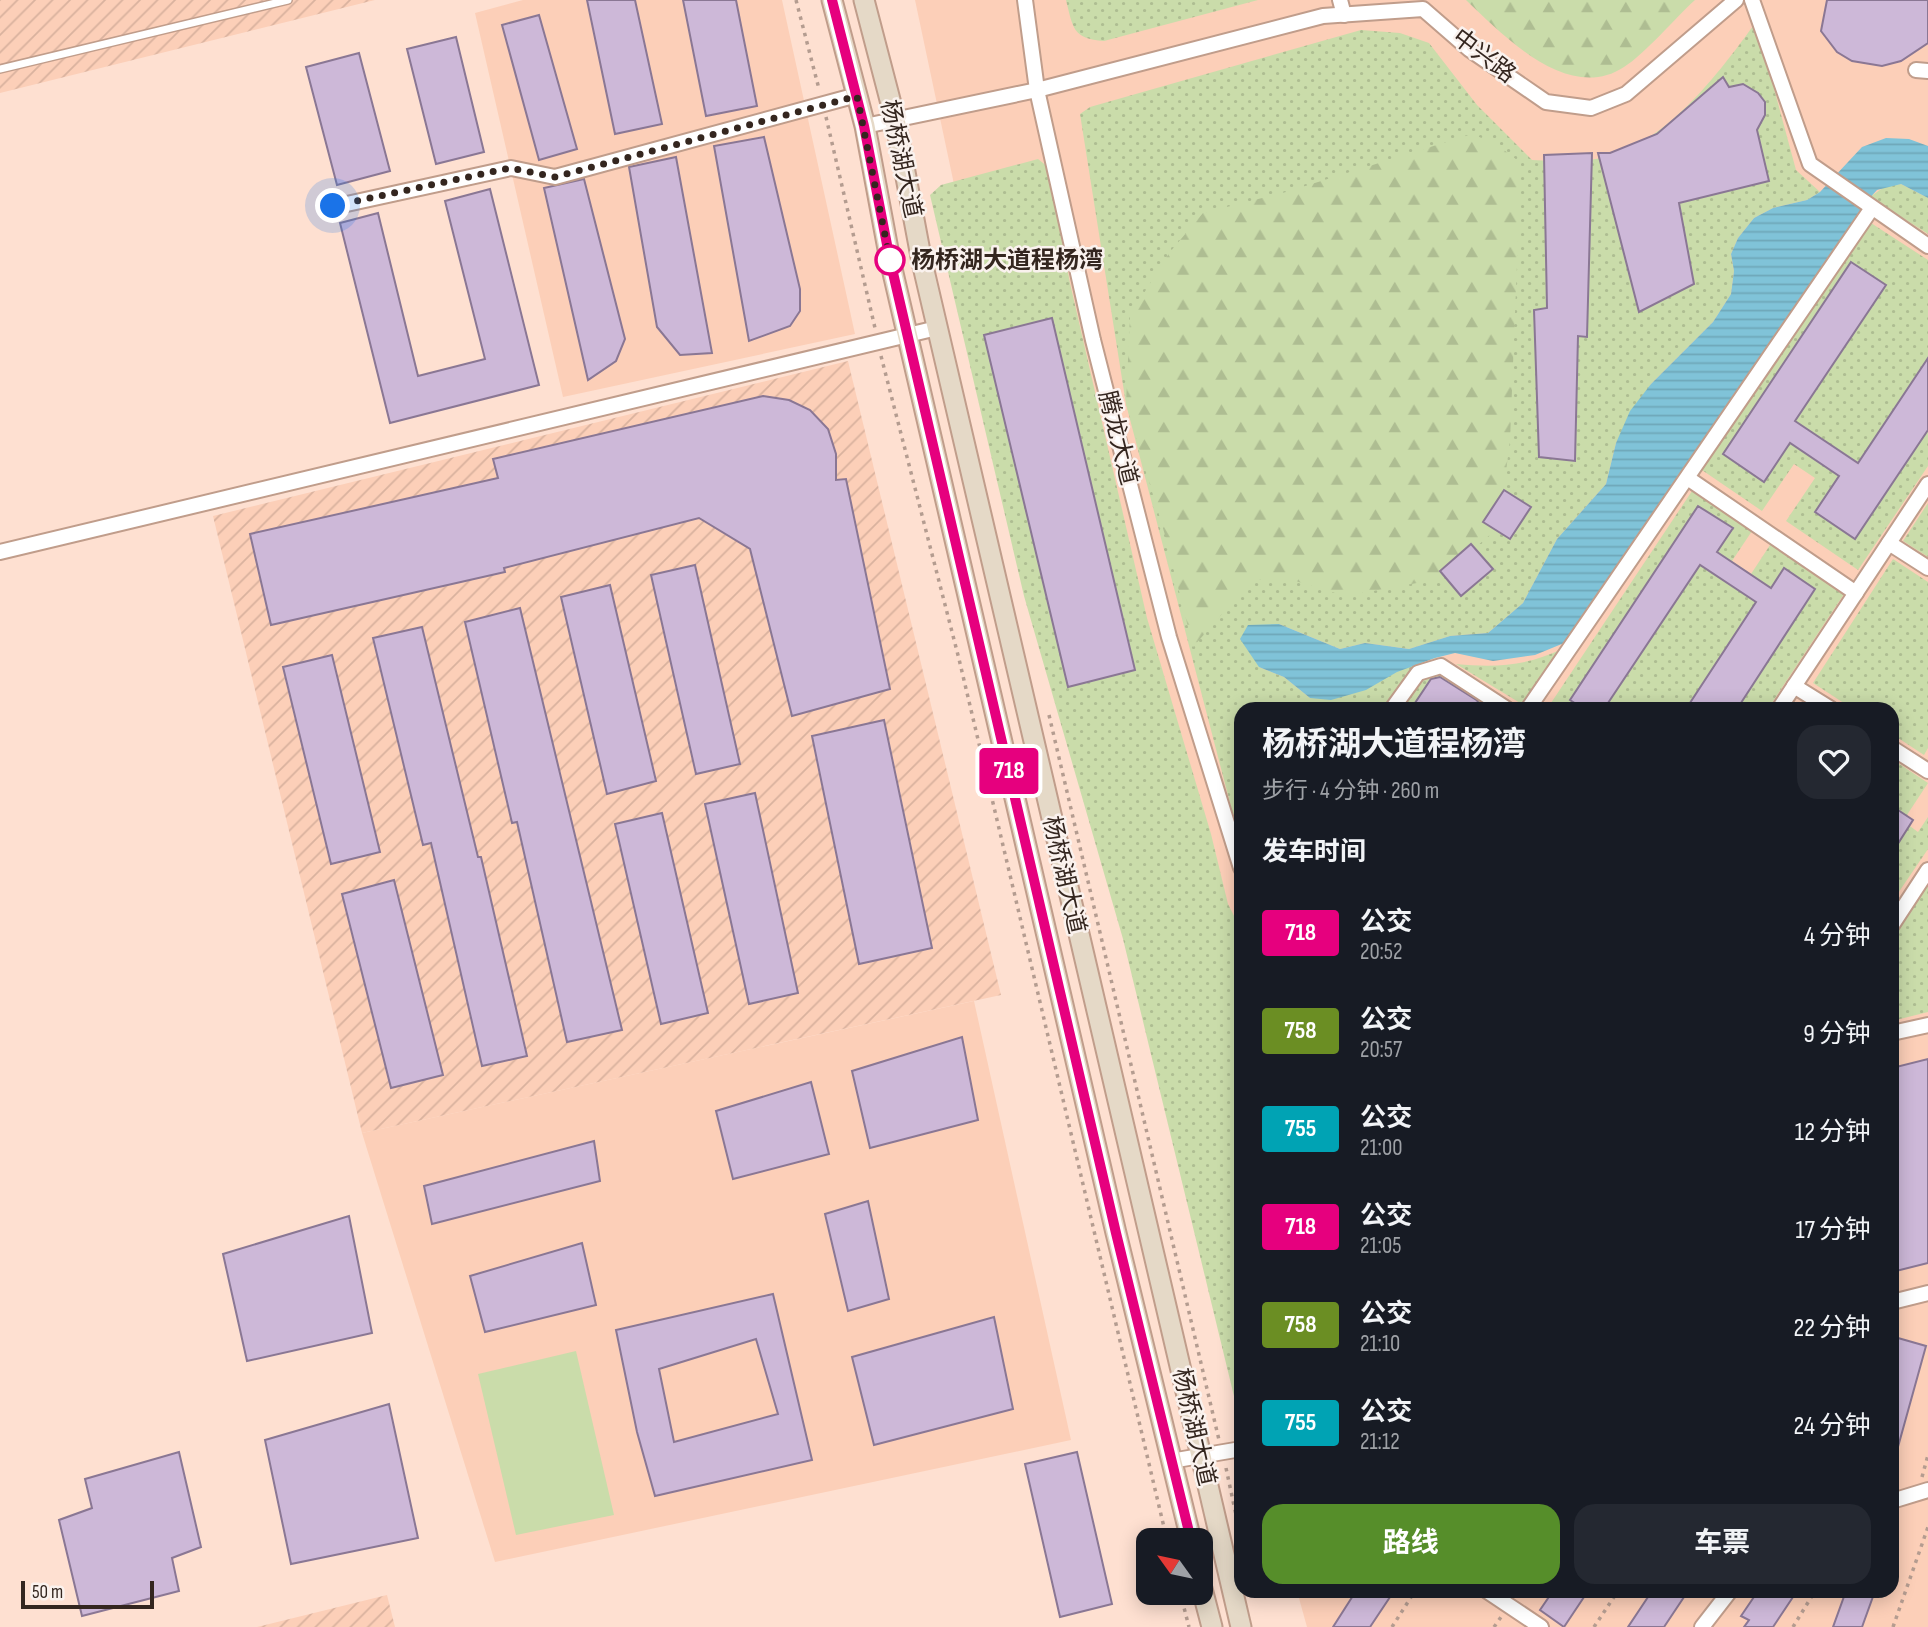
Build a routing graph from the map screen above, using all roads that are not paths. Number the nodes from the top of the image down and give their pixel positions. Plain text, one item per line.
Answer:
1 (288, 0) edge
2 (832, 0) edge
3 (864, 0) edge
4 (1025, 0) edge
5 (1340, 0) edge
6 (1736, 0) edge
7 (1752, 0) edge
8 (1344, 15) junction
9 (0, 69) edge
10 (1037, 90) junction
11 (857, 96) junction
12 (895, 119) junction
13 (864, 126) junction
14 (333, 206) dead end
15 (1869, 206) junction
16 (1928, 246) edge
17 (937, 328) junction
18 (908, 336) junction
19 (1689, 479) junction
20 (1928, 484) edge
21 (1889, 543) junction
22 (0, 552) edge
23 (1928, 568) edge
24 (1856, 593) junction
25 (1794, 686) junction
26 (1397, 702) edge
27 (1496, 702) edge
28 (1533, 702) edge
29 (1784, 702) edge
30 (1820, 702) edge
31 (1899, 752) edge
32 (1928, 771) edge
33 (1234, 846) edge
34 (1928, 870) edge
35 (1899, 914) edge
36 (1928, 1025) edge
37 (1899, 1031) edge
38 (1928, 1293) edge
39 (1899, 1300) edge
40 (1234, 1450) edge
41 (1201, 1457) junction
42 (1171, 1461) junction
43 (1928, 1490) edge
44 (1899, 1499) edge
45 (1188, 1528) edge
46 (1234, 1597) edge
47 (1234, 1598) edge
48 (1498, 1598) edge
49 (1725, 1598) edge
50 (1206, 1605) edge
51 (1212, 1627) edge
52 (1241, 1627) edge
53 (1541, 1627) edge
54 (1702, 1627) edge

1 - 9 lane
2 - 11 main road, 杨桥湖大道
3 - 12 main road, 杨桥湖大道
4 - 10 street, 腾龙大道
5 - 8 street
6 - 8 street, 中兴路
7 - 15 street
8 - 10 street, 中兴路
10 - 12 street, 中兴路
10 - 33 street, 腾龙大道
11 - 13 main road, 杨桥湖大道
11 - 14 street
12 - 13 street, 中兴路
12 - 17 main road, 杨桥湖大道
13 - 18 main road, 杨桥湖大道
15 - 16 street
15 - 19 street
17 - 18 street
17 - 41 main road, 杨桥湖大道
18 - 22 street
18 - 42 main road, 杨桥湖大道
19 - 24 street
19 - 28 street
20 - 21 street
21 - 23 street
21 - 24 street
24 - 25 street
25 - 29 street
25 - 30 street
26 - 27 street
31 - 32 street
34 - 35 street
36 - 37 street
38 - 39 street
40 - 41 street
41 - 42 street
41 - 46 main road, 杨桥湖大道
42 - 45 main road, 杨桥湖大道
43 - 44 street
47 - 52 main road, 杨桥湖大道
48 - 53 street
49 - 54 street
50 - 51 main road

